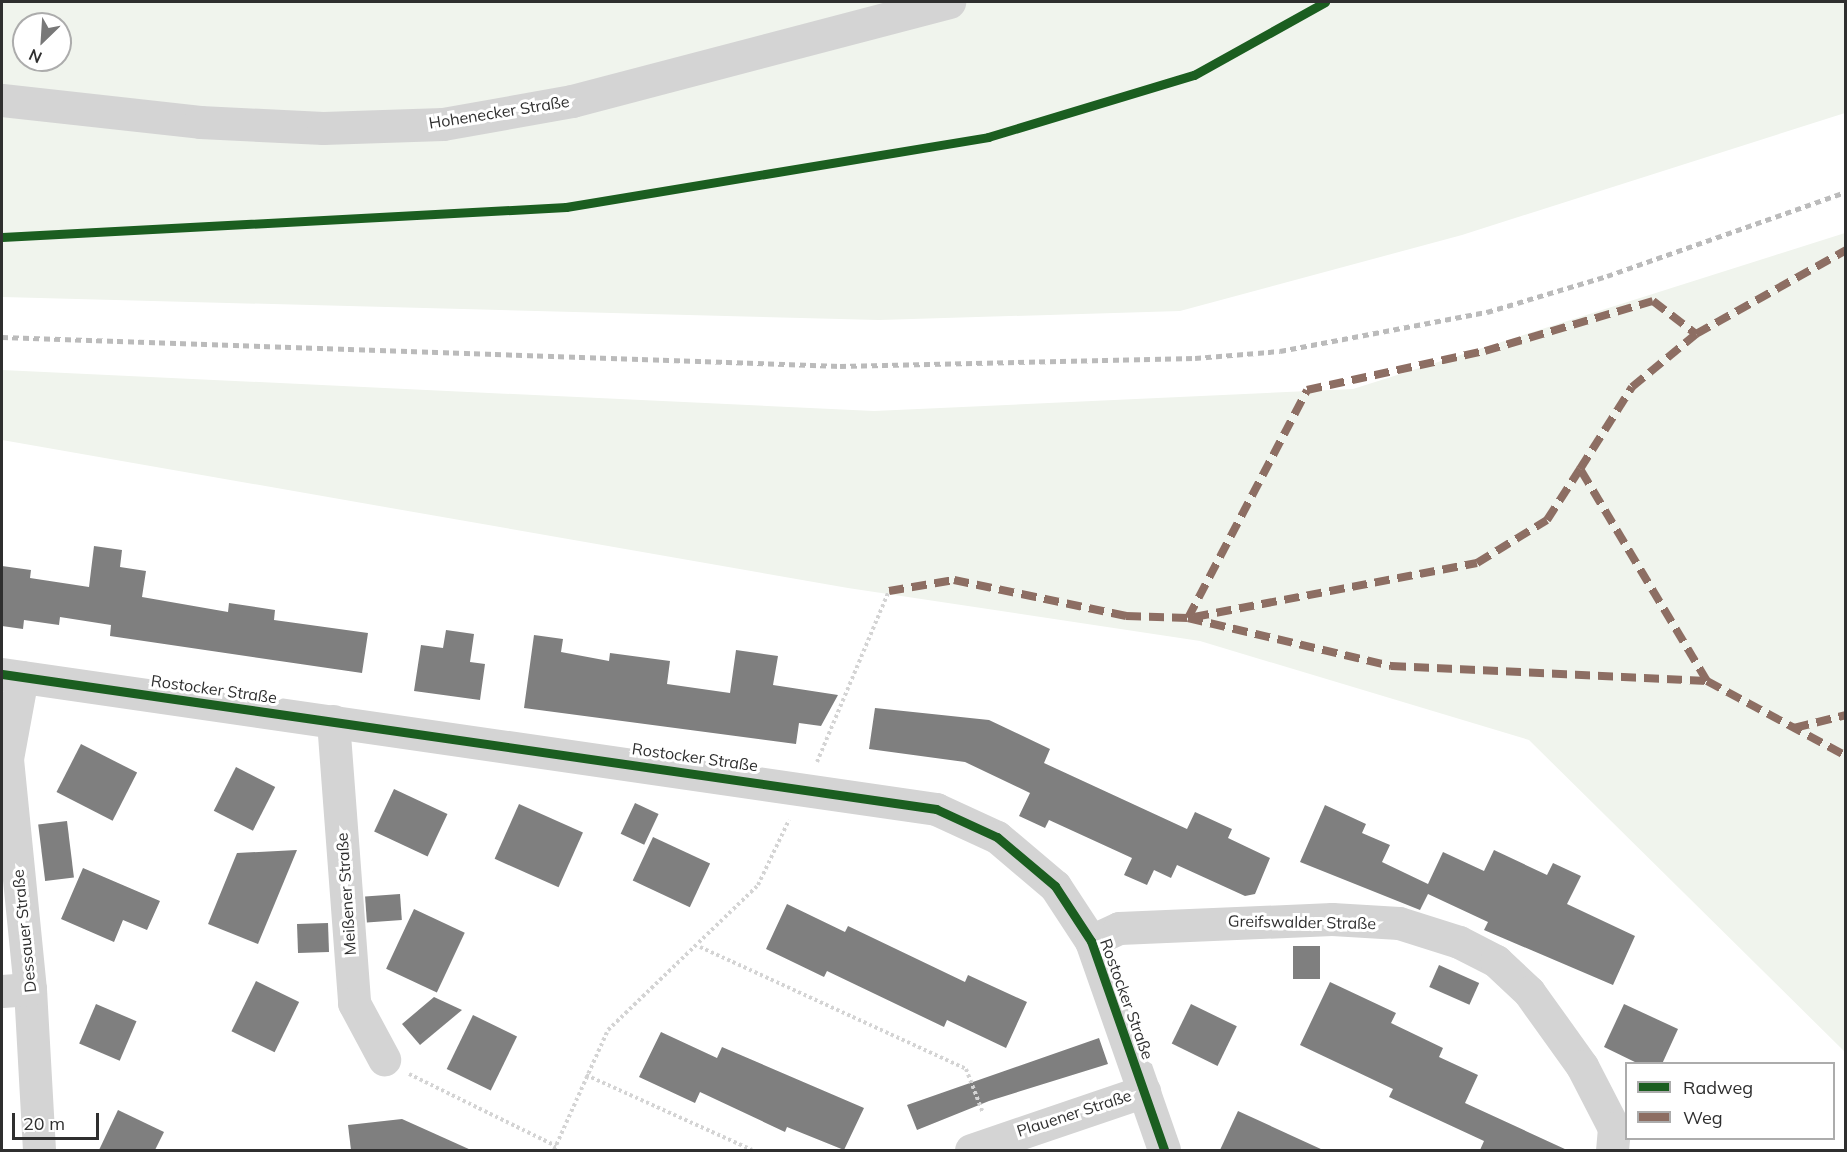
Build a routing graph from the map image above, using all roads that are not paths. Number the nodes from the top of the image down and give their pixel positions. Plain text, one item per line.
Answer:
1 (949, 2) edge
2 (2, 100) edge
3 (12, 675) edge
4 (333, 721) junction
5 (1091, 941) junction
6 (16, 990) edge
7 (384, 1059) dead end
8 (1144, 1091) junction
9 (39, 1150) edge
10 (971, 1150) edge
11 (1164, 1150) edge
12 (1612, 1150) edge

1 - 2 street, Hohenecker Straße
3 - 4 street, Rostocker Straße
3 - 6 street, Dessauer Straße
4 - 5 street, Rostocker Straße
4 - 7 street, Meißener Straße
5 - 8 street, Rostocker Straße
5 - 12 street, Greifswalder Straße
6 - 9 street, Dessauer Straße
8 - 10 street, Plauener Straße
8 - 11 street, Rostocker Straße

